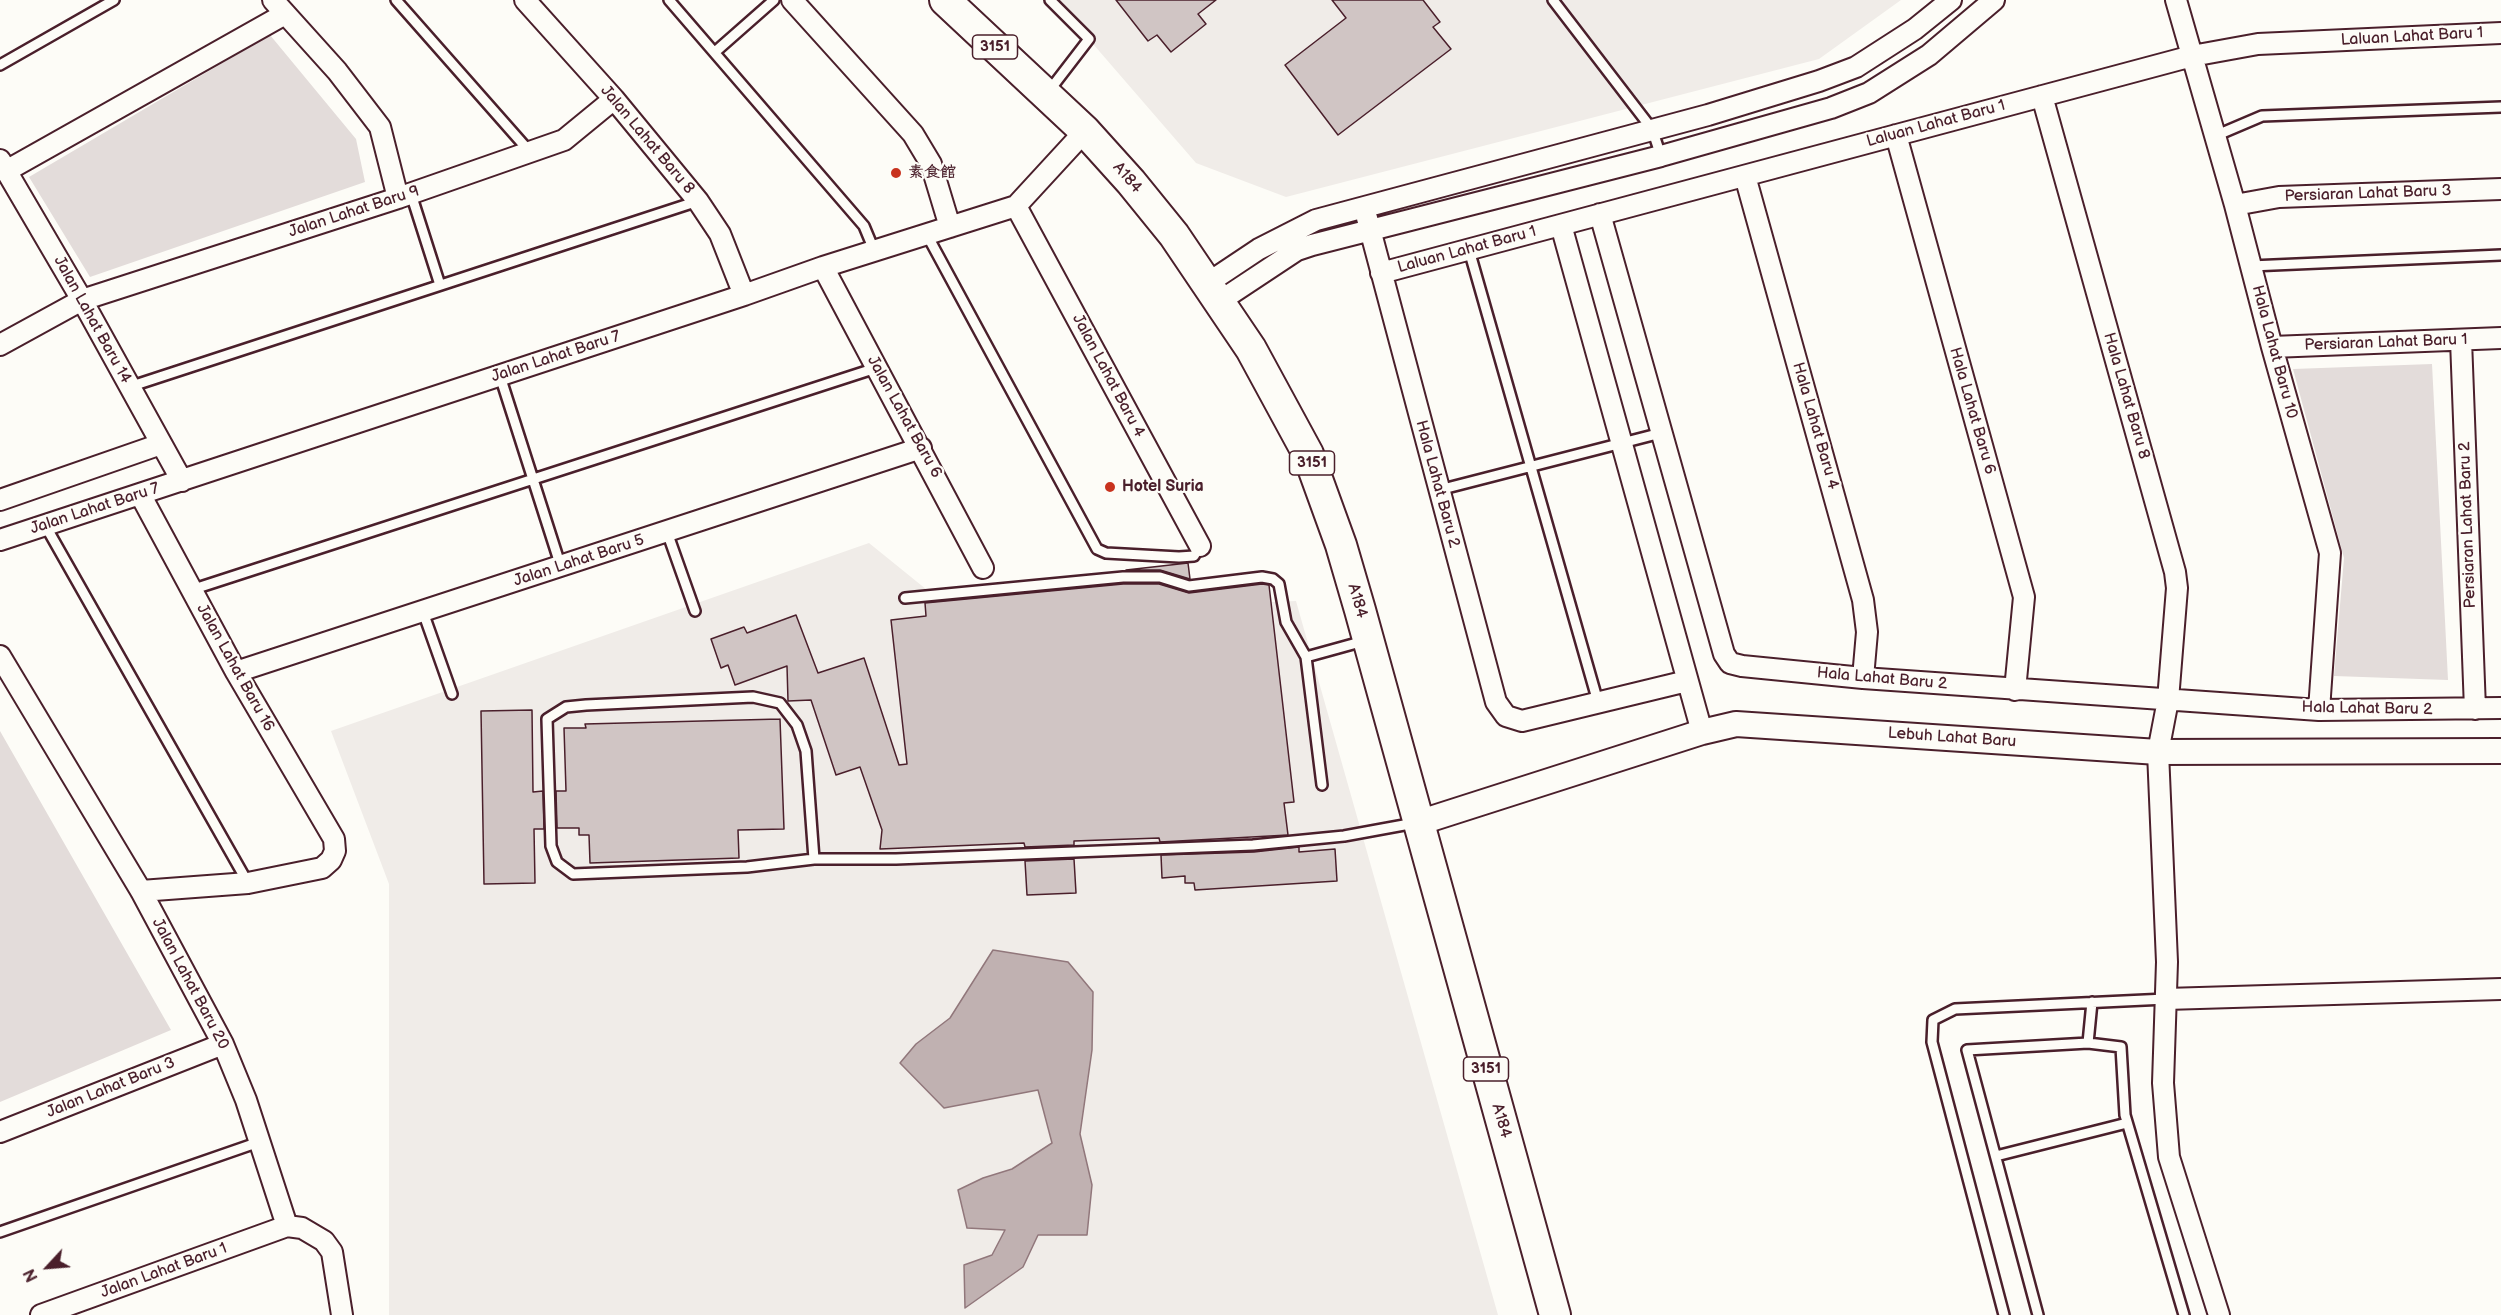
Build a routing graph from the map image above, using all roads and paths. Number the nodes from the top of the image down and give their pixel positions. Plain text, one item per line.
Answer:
1 (114, 0) edge
2 (396, 0) edge
3 (525, 0) edge
4 (669, 0) edge
5 (774, 0) edge
6 (792, 0) edge
7 (945, 0) edge
8 (1050, 0) edge
9 (1951, 0) edge
10 (1994, 0) edge
11 (2176, 0) edge
12 (1557, 1) edge
13 (279, 7) edge
14 (2501, 33) edge
15 (715, 52) junction
16 (2192, 56) junction
17 (0, 65) edge
18 (1046, 94) junction
19 (2042, 96) junction
20 (614, 99) junction
21 (2501, 107) edge
22 (1652, 129) junction
23 (1085, 131) junction
24 (1896, 135) junction
25 (2215, 136) junction
26 (530, 152) junction
27 (1661, 156) junction
28 (3, 166) edge
29 (1745, 176) junction
30 (2501, 189) edge
31 (404, 196) junction
32 (698, 201) junction
33 (1016, 206) junction
34 (2235, 206) junction
35 (1365, 207) junction
36 (1600, 214) junction
37 (1561, 225) junction
38 (950, 227) junction
39 (1370, 230) junction
40 (927, 235) junction
41 (874, 250) junction
42 (1469, 250) junction
43 (2501, 255) edge
44 (2251, 266) junction
45 (823, 267) junction
46 (1381, 273) junction
47 (440, 285) junction
48 (1214, 292) junction
49 (744, 295) junction
50 (82, 300) junction
51 (2501, 339) edge
52 (2461, 340) junction
53 (0, 345) edge
54 (2272, 347) junction
55 (876, 368) junction
56 (500, 376) junction
57 (129, 387) junction
58 (1662, 433) junction
59 (1622, 443) junction
60 (161, 444) junction
61 (921, 448) junction
62 (1531, 467) junction
63 (533, 479) junction
64 (182, 481) junction
65 (1439, 490) junction
66 (140, 494) junction
67 (0, 500) edge
68 (45, 525) junction
69 (667, 532) junction
70 (0, 540) edge
71 (1200, 546) joint
72 (561, 567) junction
73 (983, 568) dead end
74 (191, 590) junction
75 (905, 597) dead end
76 (695, 611) dead end
77 (423, 612) junction
78 (1368, 640) junction
79 (0, 656) edge
80 (1305, 657) junction
81 (236, 672) junction
82 (1863, 678) junction
83 (1687, 681) junction
84 (2015, 690) junction
85 (452, 694) dead end
86 (2168, 700) junction
87 (1598, 702) junction
88 (2501, 708) edge
89 (2475, 709) junction
90 (2319, 710) junction
91 (1702, 732) junction
92 (2501, 751) edge
93 (2158, 752) junction
94 (1322, 785) dead end
95 (1418, 823) junction
96 (814, 858) junction
97 (248, 883) junction
98 (141, 891) junction
99 (2501, 989) edge
100 (2166, 999) junction
101 (2092, 1002) junction
102 (2088, 1043) junction
103 (223, 1044) junction
104 (2127, 1123) junction
105 (0, 1132) edge
106 (259, 1142) junction
107 (1996, 1156) junction
108 (287, 1226) junction
109 (0, 1232) edge
110 (41, 1315) edge
111 (342, 1315) edge
112 (1555, 1315) edge
113 (2004, 1315) edge
114 (2038, 1315) edge
115 (2184, 1315) edge
116 (2219, 1315) edge

1 - 17 lane
2 - 26 lane
3 - 20 street, Jalan Lahat Baru 8
4 - 15 lane
5 - 15 lane
6 - 38 street
7 - 18 main road, A184 / 3151
8 - 18 lane
9 - 22 street
10 - 27 street
11 - 16 street, Hala Lahat Baru 10
12 - 22 lane
13 - 28 street
13 - 31 street
14 - 16 street, Laluan Lahat Baru 1
15 - 41 lane
16 - 19 street, Laluan Lahat Baru 1
16 - 25 street, Hala Lahat Baru 10
18 - 23 main road, A184 / 3151
19 - 24 street, Laluan Lahat Baru 1
19 - 86 street, Hala Lahat Baru 8
20 - 26 street, Jalan Lahat Baru 9
20 - 32 street, Jalan Lahat Baru 8
21 - 25 lane
22 - 27 lane
22 - 35 street
23 - 33 street, Jalan Lahat Baru 7
23 - 48 main road, A184 / 3151
24 - 29 street, Laluan Lahat Baru 1
24 - 84 street, Hala Lahat Baru 6
25 - 34 street, Hala Lahat Baru 10
26 - 31 street, Jalan Lahat Baru 9
27 - 39 street
28 - 50 street, Jalan Lahat Baru 14
29 - 36 street, Laluan Lahat Baru 1
29 - 82 street, Hala Lahat Baru 4
30 - 34 street, Persiaran Lahat Baru 3
31 - 47 lane
31 - 50 street, Jalan Lahat Baru 9
32 - 47 lane
32 - 49 street, Jalan Lahat Baru 8
33 - 38 street, Jalan Lahat Baru 7
33 - 71 street, Jalan Lahat Baru 4
34 - 44 street, Hala Lahat Baru 10
35 - 39 street, Hala Lahat Baru 2
35 - 48 street
36 - 37 street, Laluan Lahat Baru 1
36 - 58 street, Hala Lahat Baru 2
37 - 42 street, Laluan Lahat Baru 1
37 - 59 street
38 - 40 street, Jalan Lahat Baru 7
39 - 46 street, Hala Lahat Baru 2
39 - 48 street
40 - 41 street, Jalan Lahat Baru 7
40 - 71 lane
41 - 45 street, Jalan Lahat Baru 7
42 - 46 street, Laluan Lahat Baru 1
42 - 62 lane
43 - 44 lane
44 - 54 street, Hala Lahat Baru 10
45 - 49 street, Jalan Lahat Baru 7
45 - 55 street, Jalan Lahat Baru 6
46 - 65 street, Hala Lahat Baru 2
47 - 57 lane
48 - 78 main road, A184 / 3151
49 - 56 street, Jalan Lahat Baru 7
50 - 53 street, Jalan Lahat Baru 9
50 - 57 street, Jalan Lahat Baru 14
51 - 52 street, Persiaran Lahat Baru 1
52 - 54 street, Persiaran Lahat Baru 1
52 - 89 street, Persiaran Lahat Baru 2
54 - 90 street, Hala Lahat Baru 10
55 - 61 street, Jalan Lahat Baru 6
55 - 63 lane
56 - 63 lane
56 - 64 street, Jalan Lahat Baru 7
57 - 60 street, Jalan Lahat Baru 14
58 - 59 lane
58 - 82 street, Hala Lahat Baru 2
59 - 62 lane
59 - 83 street
60 - 64 street, Jalan Lahat Baru 14
60 - 67 street
61 - 69 street, Jalan Lahat Baru 5
61 - 73 street, Jalan Lahat Baru 6
62 - 65 lane
62 - 87 lane
63 - 72 lane
63 - 74 lane
64 - 66 street, Jalan Lahat Baru 7
65 - 87 street, Hala Lahat Baru 2
66 - 68 street, Jalan Lahat Baru 7
66 - 74 street, Jalan Lahat Baru 16
68 - 70 street, Jalan Lahat Baru 7
68 - 97 lane
69 - 72 street, Jalan Lahat Baru 5
69 - 76 lane
72 - 77 street, Jalan Lahat Baru 5
74 - 81 street, Jalan Lahat Baru 16
75 - 80 lane
77 - 81 street, Jalan Lahat Baru 5
77 - 85 lane
78 - 80 lane
78 - 95 main road, A184 / 3151
79 - 98 street, Jalan Lahat Baru 20
80 - 94 lane
81 - 97 street, Jalan Lahat Baru 16
82 - 84 street, Hala Lahat Baru 2
83 - 87 street, Hala Lahat Baru 2
83 - 91 street
84 - 86 street, Hala Lahat Baru 2
86 - 90 street, Hala Lahat Baru 2
86 - 93 street, Hala Lahat Baru 8
88 - 89 street, Hala Lahat Baru 2
89 - 90 street, Hala Lahat Baru 2
91 - 93 street, Lebuh Lahat Baru
91 - 95 street, Lebuh Lahat Baru
92 - 93 street, Lebuh Lahat Baru
93 - 100 street, Hala Lahat Baru 8
95 - 96 lane
95 - 112 main road, A184 / 3151
96 - 96 lane
97 - 98 street
98 - 103 street, Jalan Lahat Baru 20
99 - 100 street
100 - 101 lane
100 - 116 street, Hala Lahat Baru 8
101 - 102 lane
101 - 113 lane
102 - 104 lane
102 - 107 lane
103 - 105 street, Jalan Lahat Baru 3
103 - 106 street, Jalan Lahat Baru 20
104 - 107 lane
104 - 115 lane
106 - 108 street, Jalan Lahat Baru 20
106 - 109 lane
107 - 114 lane
108 - 110 street, Jalan Lahat Baru 1
108 - 111 street

